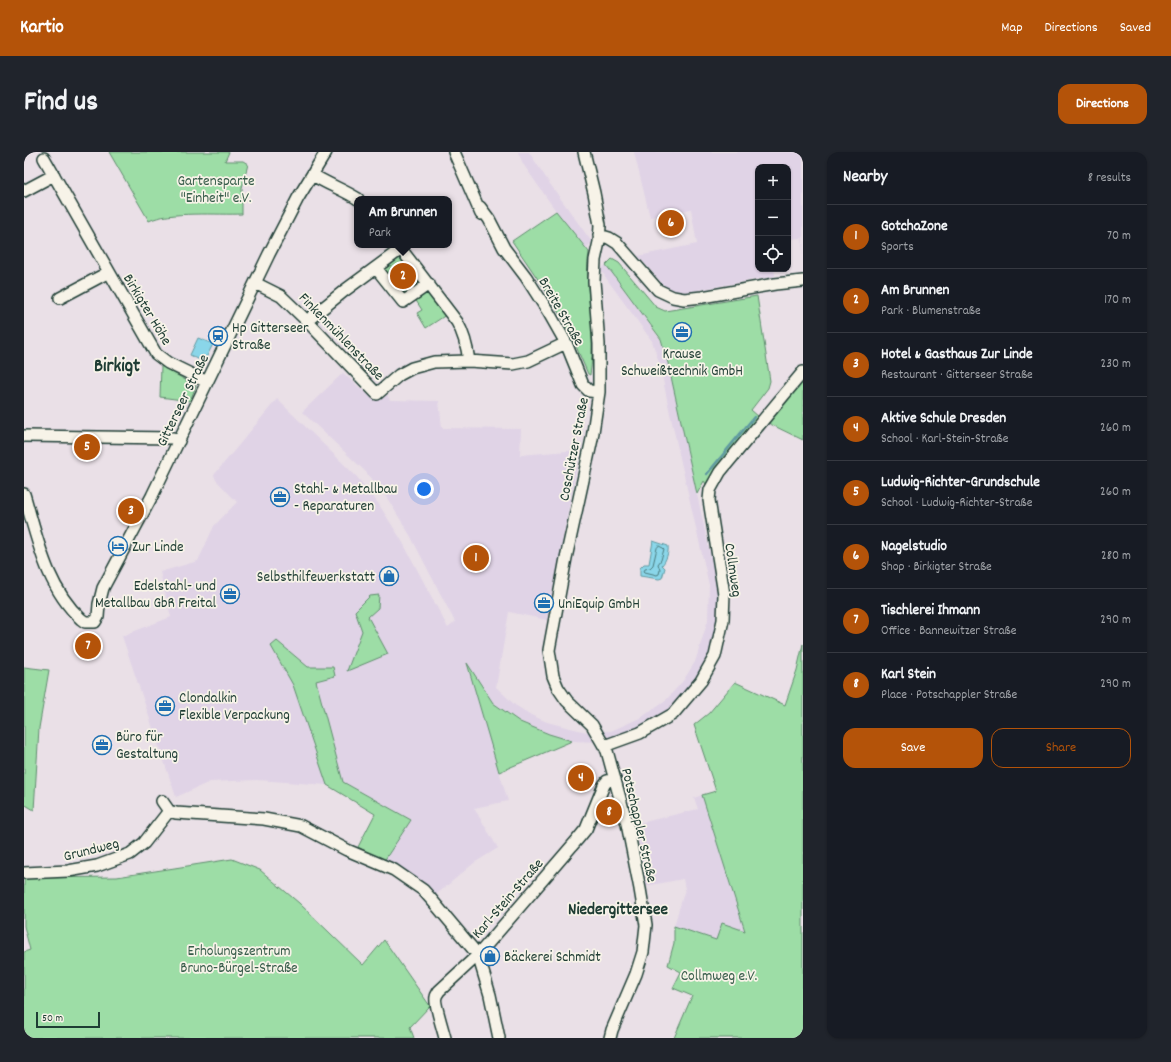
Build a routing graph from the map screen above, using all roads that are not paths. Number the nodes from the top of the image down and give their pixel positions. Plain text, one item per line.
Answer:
1 (326, 152) edge
2 (454, 152) edge
3 (584, 152) edge
4 (44, 158) dead end
5 (54, 175) junction
6 (313, 175) junction
7 (24, 190) edge
8 (354, 196) edge
9 (600, 235) junction
10 (399, 248) edge
11 (401, 248) edge
12 (376, 268) junction
13 (108, 272) junction
14 (803, 282) edge
15 (255, 283) junction
16 (429, 284) junction
17 (60, 298) dead end
18 (307, 321) junction
19 (566, 343) junction
20 (469, 361) junction
21 (803, 372) edge
22 (207, 382) junction
23 (598, 392) junction
24 (24, 436) edge
25 (179, 441) junction
26 (24, 494) edge
27 (599, 735) joint
28 (604, 746) junction
29 (615, 779) junction
30 (162, 801) dead end
31 (169, 811) junction
32 (24, 873) edge
33 (478, 955) junction
34 (445, 1038) edge
35 (499, 1038) edge
36 (610, 1038) edge

1 - 6 street, Gitterseer Straße
2 - 19 street, Breite Straße
3 - 9 street, Coschützer Straße
4 - 5 street, Birkigter Höhe
5 - 7 street
5 - 13 street, Birkigter Höhe
6 - 8 street
6 - 15 street, Gitterseer Straße
9 - 14 street
9 - 23 street, Coschützer Straße
10 - 12 street
11 - 16 street
12 - 16 street
12 - 18 street
13 - 17 street, Birkigter Höhe
13 - 22 street, Birkigter Höhe
15 - 18 street, Finkenmühlenstraße
15 - 22 street, Gitterseer Straße
16 - 20 street
18 - 20 street, Finkenmühlenstraße
19 - 20 street, Finkenmühlenstraße
19 - 23 street, Breite Straße
21 - 28 street, Collmweg
22 - 25 street, Gitterseer Straße
23 - 27 street, Coschützer Straße
24 - 25 street
25 - 26 street, Gitterseer Straße
27 - 28 street, Potschappler Straße
28 - 29 street, Potschappler Straße
29 - 33 street, Karl-Stein-Straße
29 - 36 street, Potschappler Straße
30 - 31 street
31 - 32 street, Grundweg
31 - 33 street
33 - 34 street, Karl-Stein-Straße
33 - 35 street

